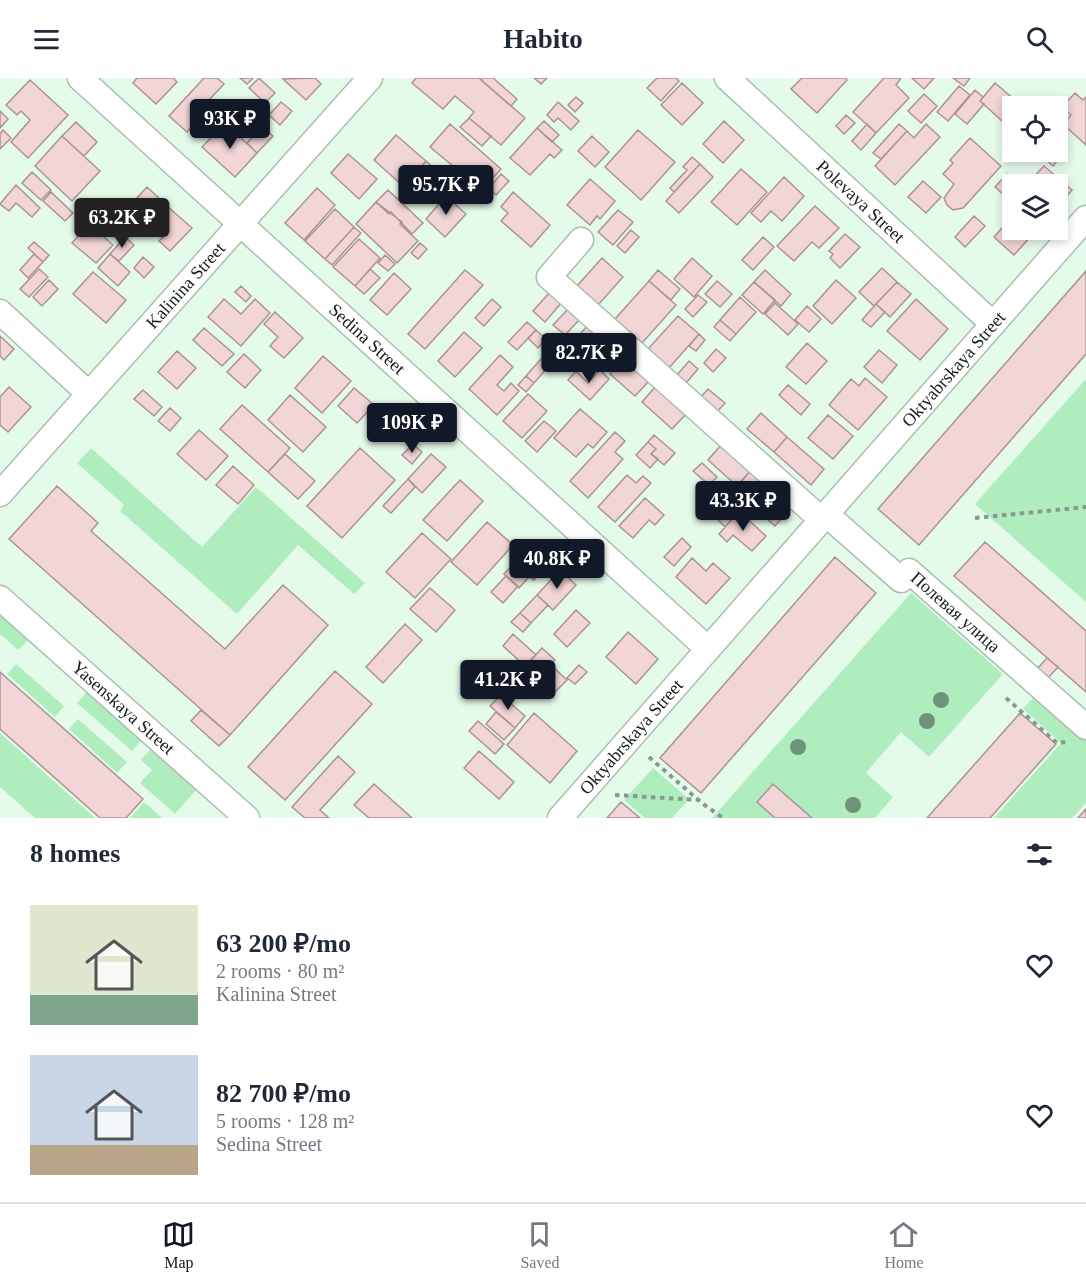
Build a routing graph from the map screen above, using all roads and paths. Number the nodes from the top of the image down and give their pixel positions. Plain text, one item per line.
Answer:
1 (80, 78) edge
2 (370, 78) edge
3 (727, 78) edge
4 (1086, 218) edge
5 (240, 224) junction
6 (581, 240) dead end
7 (0, 312) edge
8 (993, 324) junction
9 (89, 394) junction
10 (0, 494) edge
11 (1086, 507) edge
12 (824, 517) junction
13 (975, 518) dead end
14 (0, 598) edge
15 (708, 649) junction
16 (1006, 698) dead end
17 (1086, 727) edge
18 (1057, 743) dead end
19 (649, 757) dead end
20 (615, 795) dead end
21 (698, 801) junction
22 (247, 818) edge
23 (560, 818) edge
24 (723, 818) edge

1 - 5 street, Sedina Street
2 - 5 street, Kalinina Street
3 - 8 street, Polevaya Street
4 - 8 street, Oktyabrskaya Street
5 - 9 street, Kalinina Street
5 - 15 street, Sedina Street
6 - 12 street
7 - 9 street
8 - 12 street, Oktyabrskaya Street
9 - 10 street, Kalinina Street
11 - 13 path
12 - 15 street, Oktyabrskaya Street
12 - 17 street, Полевая улица
14 - 22 street, Yasenskaya Street
15 - 23 street, Oktyabrskaya Street
16 - 18 path
19 - 21 path
20 - 21 path
21 - 24 path

